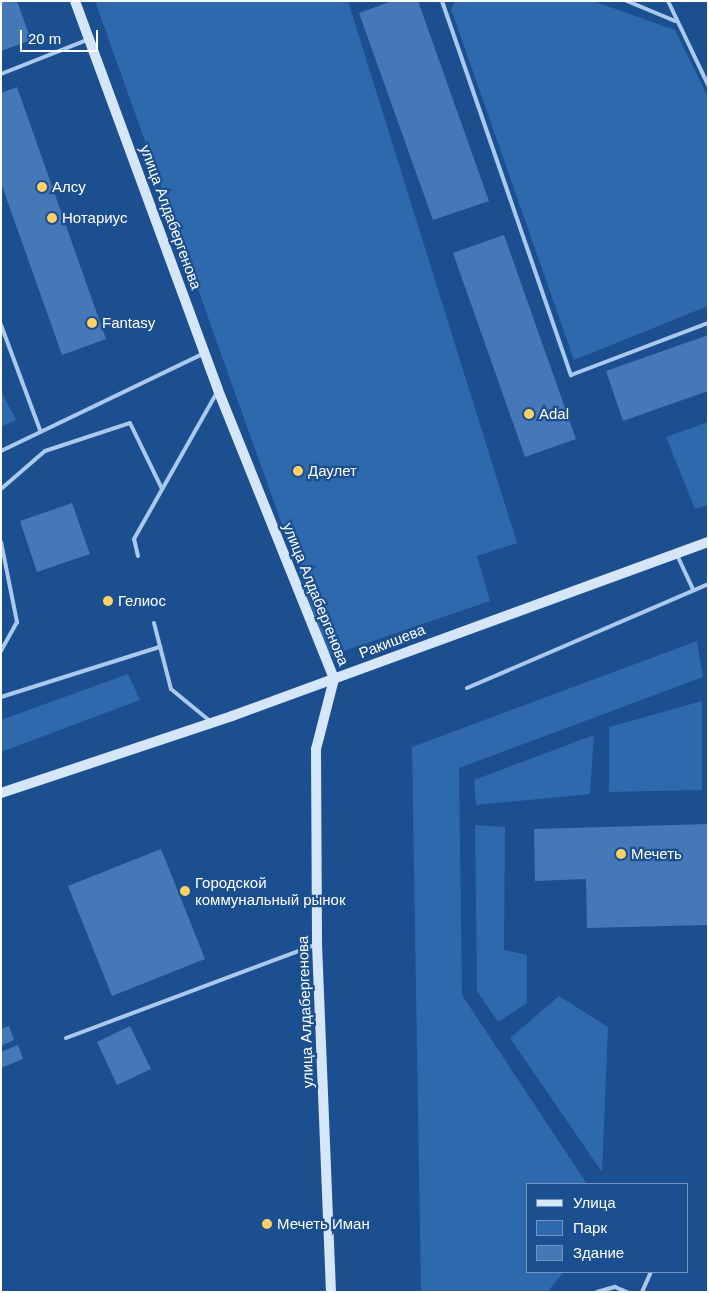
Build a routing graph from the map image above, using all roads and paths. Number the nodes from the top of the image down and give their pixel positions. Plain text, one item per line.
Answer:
1 (75, 1) edge
2 (442, 1) edge
3 (627, 1) edge
4 (668, 1) edge
5 (675, 21) junction
6 (89, 39) junction
7 (1, 74) edge
8 (708, 85) edge
9 (708, 323) edge
10 (1, 325) edge
11 (205, 353) junction
12 (218, 390) junction
13 (40, 430) junction
14 (1, 451) edge
15 (1, 489) edge
16 (162, 489) junction
17 (1, 542) edge
18 (708, 542) edge
19 (676, 553) junction
20 (138, 556) dead end
21 (708, 584) edge
22 (693, 590) junction
23 (154, 623) dead end
24 (160, 647) junction
25 (1, 651) edge
26 (334, 679) junction
27 (467, 688) dead end
28 (1, 698) edge
29 (210, 722) junction
30 (1, 793) edge
31 (317, 944) junction
32 (66, 1038) dead end
33 (651, 1273) edge
34 (331, 1292) edge
35 (597, 1292) edge
36 (627, 1292) edge
37 (642, 1292) edge

1 - 6 street, улица Алдабергенова
2 - 9 lane
3 - 5 lane
4 - 5 lane
5 - 8 lane
6 - 7 lane
6 - 11 street, улица Алдабергенова
10 - 13 lane
11 - 12 street, улица Алдабергенова
11 - 13 lane
12 - 16 lane
12 - 26 street, улица Алдабергенова
13 - 14 lane
15 - 16 lane
16 - 20 lane
17 - 25 lane
18 - 19 street, Ракишева
19 - 22 lane
19 - 26 street, Ракишева
21 - 22 lane
22 - 27 lane
23 - 24 lane
24 - 28 lane
24 - 29 lane
26 - 29 street, Ракишева
26 - 31 street, улица Алдабергенова
29 - 30 street, Ракишева
31 - 32 lane
31 - 34 street, улица Алдабергенова
33 - 37 lane
35 - 36 lane

